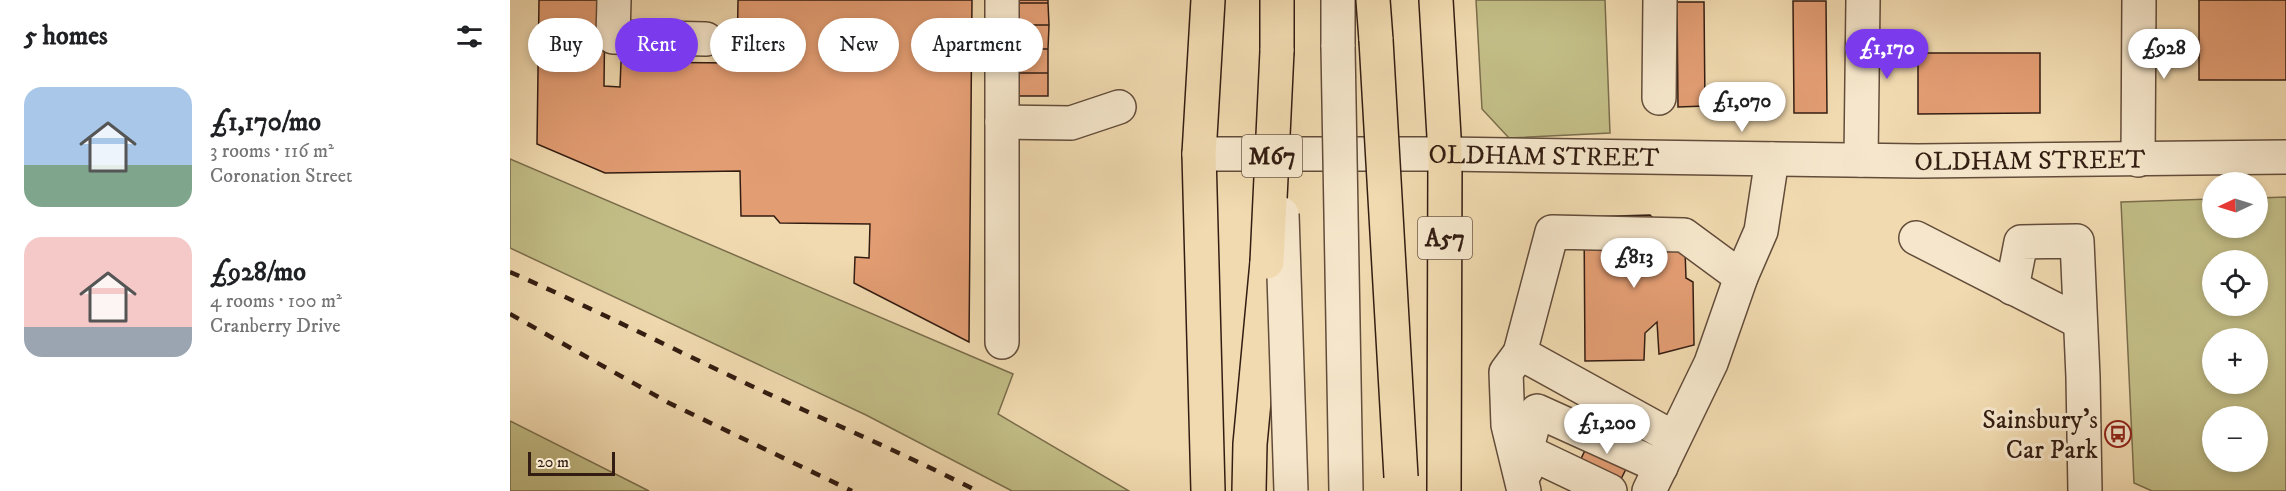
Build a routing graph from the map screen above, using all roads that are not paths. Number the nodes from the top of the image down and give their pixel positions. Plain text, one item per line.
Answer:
1 (614, 0) edge
2 (1002, 0) edge
3 (1208, 0) edge
4 (1277, 0) edge
5 (1338, 0) edge
6 (1373, 0) edge
7 (1436, 0) edge
8 (1660, 0) edge
9 (1863, 0) edge
10 (2139, 0) edge
11 (706, 39) dead end
12 (1277, 51) junction
13 (1659, 98) dead end
14 (1119, 107) dead end
15 (1002, 109) junction
16 (1199, 154) junction
17 (1445, 154) junction
18 (2286, 157) edge
19 (1772, 159) junction
20 (1861, 160) junction
21 (2138, 160) junction
22 (1916, 238) dead end
23 (1741, 277) junction
24 (2012, 288) junction
25 (2080, 322) junction
26 (1002, 342) dead end
27 (1520, 353) junction
28 (1674, 438) junction
29 (1529, 441) junction
30 (1654, 481) edge
31 (1444, 483) edge
32 (1208, 491) edge
33 (1249, 491) edge
34 (1291, 491) edge
35 (1346, 491) edge
36 (1401, 491) edge
37 (1524, 491) edge
38 (1610, 491) edge
39 (2085, 491) edge

1 - 11 street
2 - 15 street
3 - 16 main road
4 - 12 main road, M67
5 - 35 street, bridge
6 - 36 main road, bridge
7 - 17 main road, A57
8 - 13 street
9 - 20 street
10 - 21 street
12 - 33 main road, M67, bridge
12 - 34 street, bridge
14 - 15 street
15 - 26 street
16 - 17 street, OLDHAM STREET
16 - 32 main road
17 - 19 street, OLDHAM STREET
17 - 31 main road, A57
18 - 21 street, OLDHAM STREET
19 - 20 street, OLDHAM STREET
19 - 23 street
20 - 21 street, OLDHAM STREET
22 - 24 street
23 - 27 street
23 - 28 street
24 - 25 street
24 - 25 street
25 - 39 street
27 - 28 street
27 - 37 street
28 - 30 street
29 - 30 street
29 - 37 street
29 - 38 street

